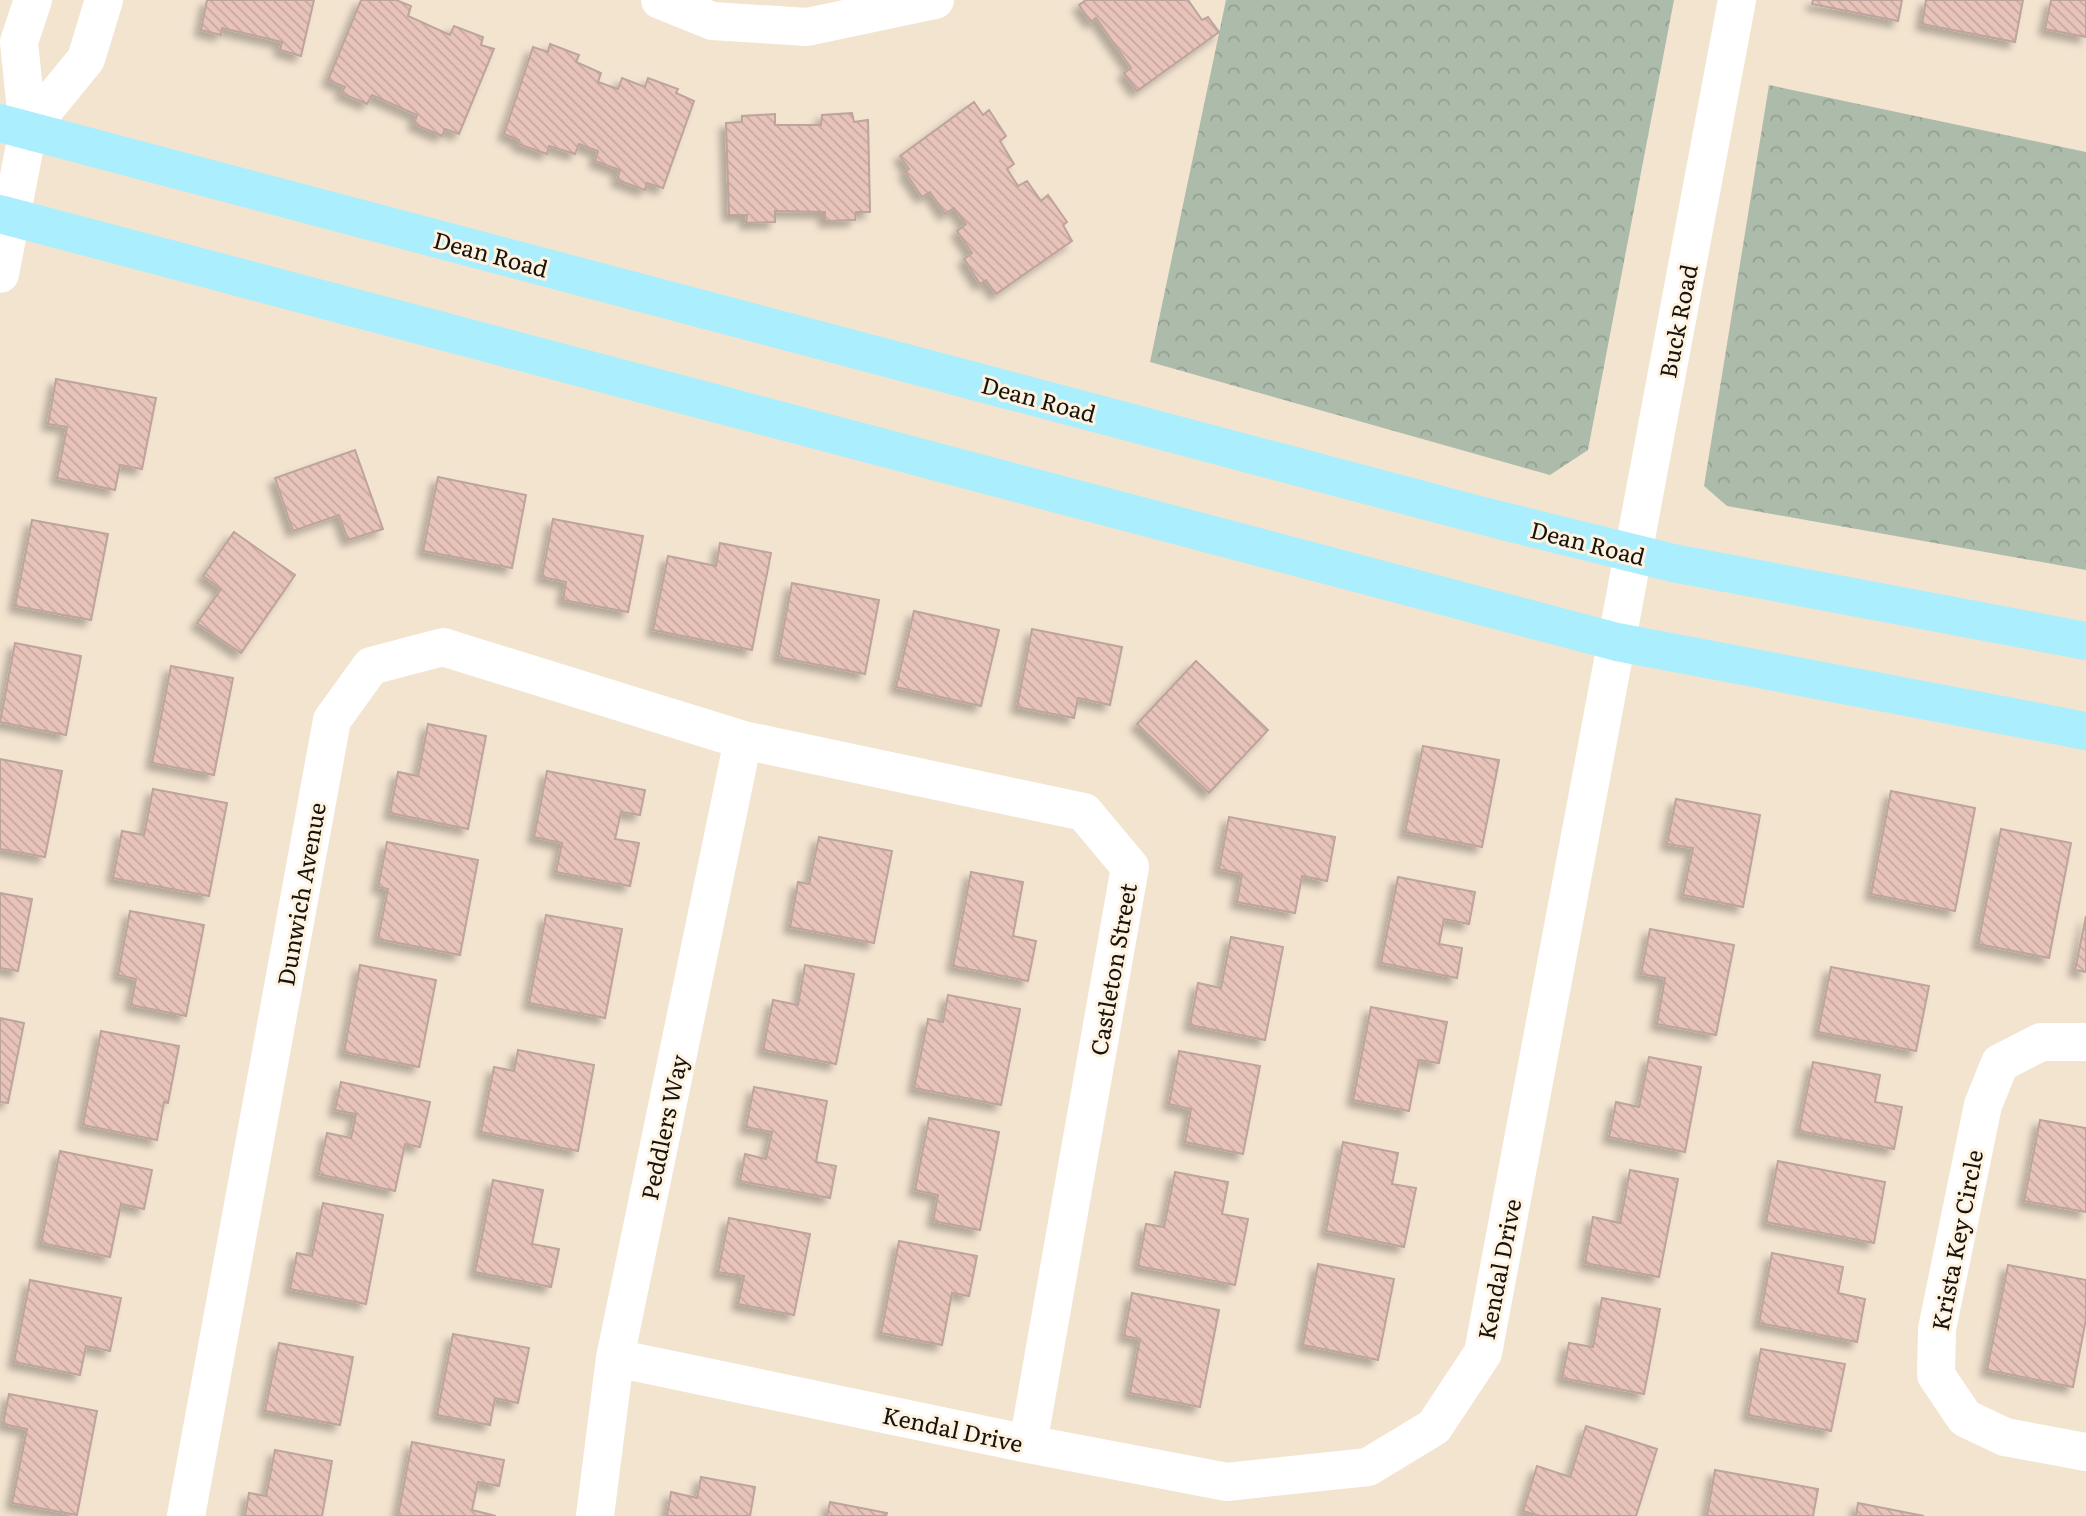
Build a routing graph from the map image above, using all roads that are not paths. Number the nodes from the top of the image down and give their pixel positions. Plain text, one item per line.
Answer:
1 (33, 0) edge
2 (104, 0) edge
3 (660, 0) edge
4 (935, 0) edge
5 (1737, 0) edge
6 (14, 126) edge
7 (6, 216) edge
8 (0, 274) edge
9 (1633, 554) junction
10 (2086, 641) edge
11 (1617, 642) junction
12 (2086, 731) edge
13 (743, 740) junction
14 (2086, 1042) edge
15 (615, 1358) junction
16 (1028, 1444) junction
17 (2086, 1452) edge
18 (186, 1516) edge
19 (595, 1516) edge

1 - 6 street
2 - 6 street
3 - 4 street
5 - 9 street, Buck Road
6 - 7 street
6 - 9 main road, Dean Road
7 - 8 street
7 - 11 main road
9 - 10 main road, Dean Road
9 - 11 street, Buck Road
11 - 12 main road
11 - 16 street, Kendal Drive
13 - 15 street, Peddlers Way
13 - 16 street, Castleton Street
13 - 18 street, Dunwich Avenue
14 - 17 street, Krista Key Circle
15 - 16 street, Kendal Drive
15 - 19 street, Peddlers Way

